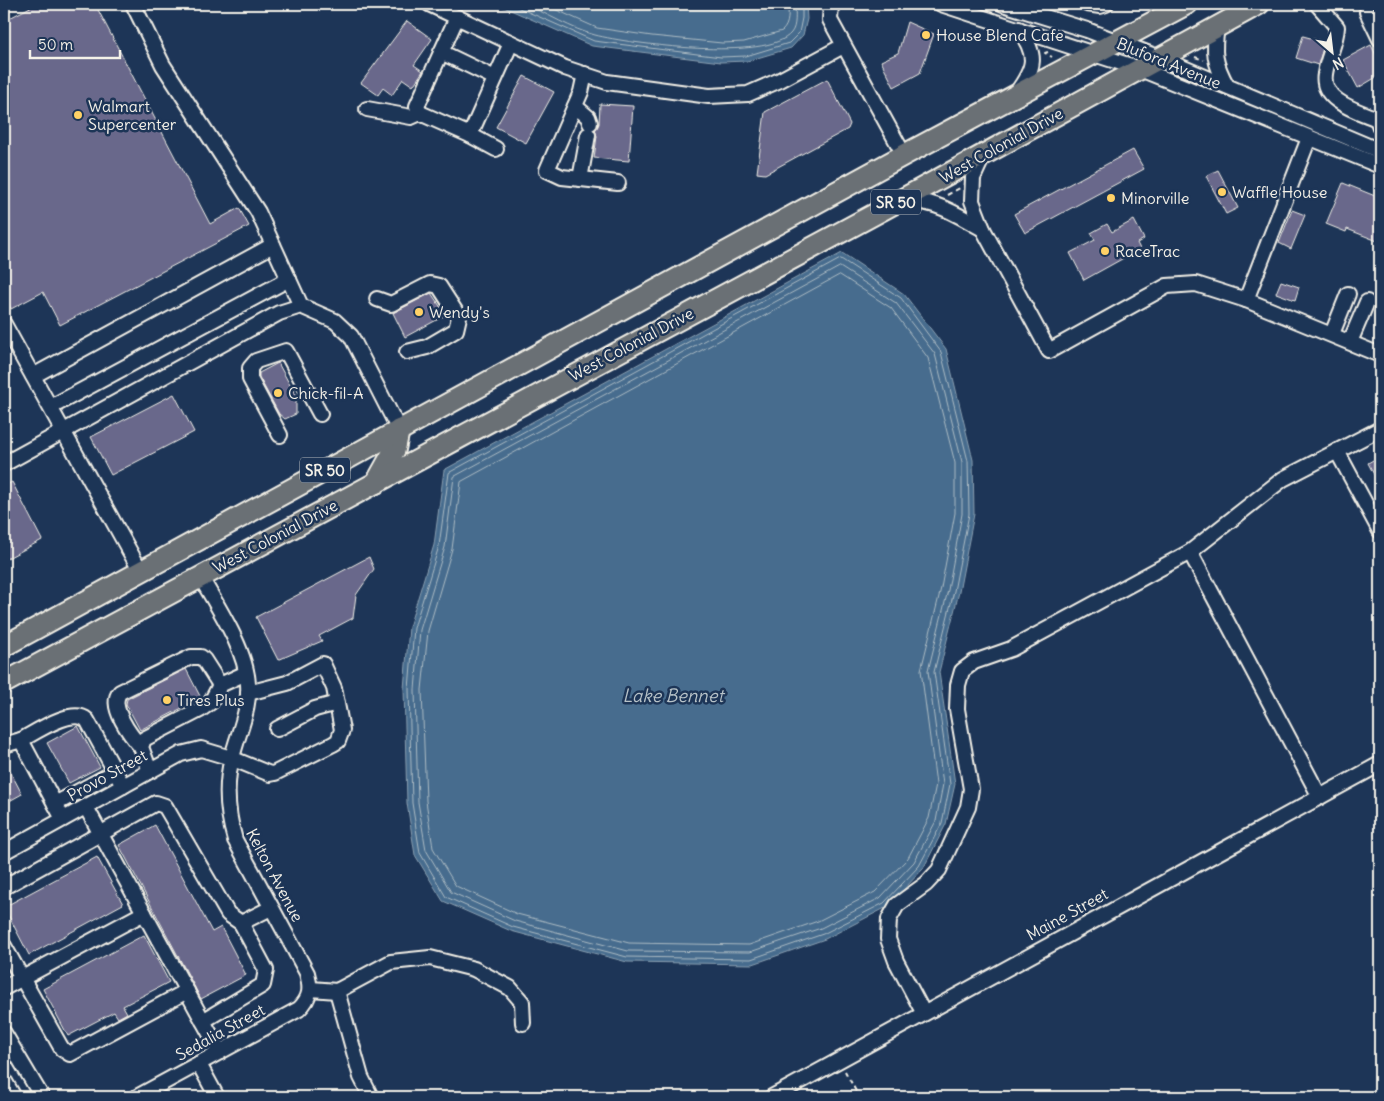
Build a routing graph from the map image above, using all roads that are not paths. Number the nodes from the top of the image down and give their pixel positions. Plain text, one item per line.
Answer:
1 (133, 4) edge
2 (429, 4) edge
3 (831, 4) edge
4 (941, 4) edge
5 (1006, 4) edge
6 (1087, 4) edge
7 (1106, 4) edge
8 (1186, 4) edge
9 (1259, 4) edge
10 (1317, 4) edge
11 (1368, 12) dead end
12 (457, 17) junction
13 (1217, 27) junction
14 (1020, 29) junction
15 (1380, 39) edge
16 (1118, 41) junction
17 (511, 43) junction
18 (843, 46) junction
19 (441, 52) junction
20 (1096, 53) junction
21 (1160, 58) junction
22 (1140, 69) junction
23 (585, 74) junction
24 (495, 78) junction
25 (1227, 86) junction
26 (1012, 98) junction
27 (574, 106) junction
28 (367, 109) dead end
29 (420, 113) junction
30 (1380, 127) edge
31 (470, 135) junction
32 (1309, 138) junction
33 (496, 149) dead end
34 (1376, 150) edge
35 (984, 154) junction
36 (904, 155) junction
37 (1380, 166) edge
38 (580, 179) junction
39 (618, 183) dead end
40 (886, 208) junction
41 (984, 229) junction
42 (273, 245) junction
43 (289, 280) junction
44 (1348, 294) dead end
45 (377, 300) dead end
46 (1246, 300) junction
47 (1367, 302) dead end
48 (301, 306) junction
49 (4, 324) edge
50 (1332, 334) junction
51 (1350, 342) junction
52 (407, 352) dead end
53 (1380, 354) edge
54 (33, 376) junction
55 (51, 407) junction
56 (320, 414) dead end
57 (1380, 429) edge
58 (399, 430) junction
59 (64, 431) junction
60 (280, 435) dead end
61 (1337, 452) junction
62 (4, 464) edge
63 (376, 482) junction
64 (1380, 531) edge
65 (1190, 552) junction
66 (140, 570) junction
67 (200, 576) junction
68 (4, 646) edge
69 (246, 673) junction
70 (4, 683) edge
71 (220, 685) junction
72 (248, 693) junction
73 (337, 703) junction
74 (277, 729) dead end
75 (21, 740) junction
76 (4, 745) edge
77 (141, 747) junction
78 (232, 758) junction
79 (1380, 764) edge
80 (150, 770) junction
81 (115, 772) junction
82 (123, 786) junction
83 (1320, 797) junction
84 (55, 804) junction
85 (86, 807) junction
86 (63, 820) junction
87 (100, 834) junction
88 (4, 852) edge
89 (4, 887) edge
90 (271, 908) junction
91 (144, 913) junction
92 (242, 923) junction
93 (4, 946) edge
94 (22, 979) junction
95 (4, 988) edge
96 (311, 989) junction
97 (187, 991) junction
98 (337, 991) junction
99 (923, 1012) junction
100 (203, 1021) junction
101 (523, 1023) dead end
102 (4, 1033) edge
103 (220, 1052) junction
104 (198, 1064) junction
105 (4, 1080) edge
106 (14, 1097) edge
107 (42, 1097) edge
108 (137, 1097) edge
109 (217, 1097) edge
110 (371, 1097) edge
111 (772, 1097) edge

1 - 42 street
2 - 12 street
3 - 18 street
4 - 14 street, Bluford Avenue
5 - 16 street, Bluford Avenue
6 - 7 street
8 - 16 highway, West Colonial Drive / SR 50
9 - 13 highway, West Colonial Drive / SR 50
10 - 30 street
11 - 15 street
12 - 17 street
12 - 19 street
13 - 21 highway, West Colonial Drive / SR 50
13 - 25 street
14 - 20 street, Bluford Avenue
14 - 26 street
16 - 20 highway, West Colonial Drive / SR 50
16 - 21 street, Bluford Avenue
17 - 23 street
17 - 24 street
18 - 23 street
18 - 36 street
19 - 24 street
19 - 29 street
20 - 22 street, Bluford Avenue
20 - 26 highway, West Colonial Drive / SR 50
21 - 22 highway, West Colonial Drive / SR 50
21 - 25 street, Bluford Avenue
22 - 32 street, Bluford Avenue
22 - 35 highway, West Colonial Drive / SR 50
23 - 27 street
24 - 31 street
25 - 34 street, Bluford Avenue
26 - 36 highway, West Colonial Drive / SR 50
27 - 38 street
27 - 38 street
28 - 29 street
29 - 31 street
30 - 34 street
31 - 33 street
32 - 37 street, Bluford Avenue
32 - 46 street
35 - 40 highway, West Colonial Drive / SR 50
35 - 41 street
36 - 58 highway, West Colonial Drive / SR 50
38 - 39 street
40 - 41 street
40 - 63 highway, West Colonial Drive / SR 50
41 - 46 street
42 - 43 street
42 - 54 street
43 - 48 street
43 - 55 street
44 - 50 street
45 - 52 street
46 - 50 street
47 - 51 street
48 - 58 street
48 - 59 street
49 - 54 street
50 - 51 street
51 - 53 street
54 - 55 street
55 - 59 street
56 - 60 street
57 - 61 street
58 - 63 highway
58 - 66 highway, West Colonial Drive / SR 50
59 - 62 street
59 - 66 street
61 - 64 street
61 - 65 street
63 - 67 highway, West Colonial Drive / SR 50
65 - 83 street
65 - 99 street
66 - 68 highway, West Colonial Drive / SR 50
67 - 69 street, Kelton Avenue
67 - 70 highway, West Colonial Drive / SR 50
69 - 71 street
69 - 72 street, Kelton Avenue
71 - 77 street
71 - 77 street
72 - 73 street, Provo Street
72 - 78 street, Kelton Avenue
73 - 74 street
73 - 78 street, Provo Street
75 - 76 street
75 - 81 street
75 - 84 street
77 - 80 street
78 - 80 street, Provo Street
78 - 90 street, Kelton Avenue
79 - 83 street, Maine Street
80 - 82 street, Provo Street
81 - 82 street
81 - 84 street
82 - 85 street, Provo Street
83 - 99 street, Maine Street
84 - 86 street
85 - 86 street, Provo Street
85 - 87 street
86 - 88 street, Provo Street
87 - 89 street
87 - 91 street
87 - 92 street
90 - 92 street
90 - 96 street, Kelton Avenue
91 - 94 street
91 - 97 street
92 - 100 street
93 - 94 street
94 - 95 street
94 - 97 street
96 - 98 street
96 - 103 street, Sedalia Street
97 - 100 street
98 - 101 street
98 - 110 street
99 - 111 street, Maine Street
100 - 103 street
102 - 107 street
103 - 104 street, Sedalia Street
104 - 108 street, Sedalia Street
104 - 109 street
105 - 106 street

